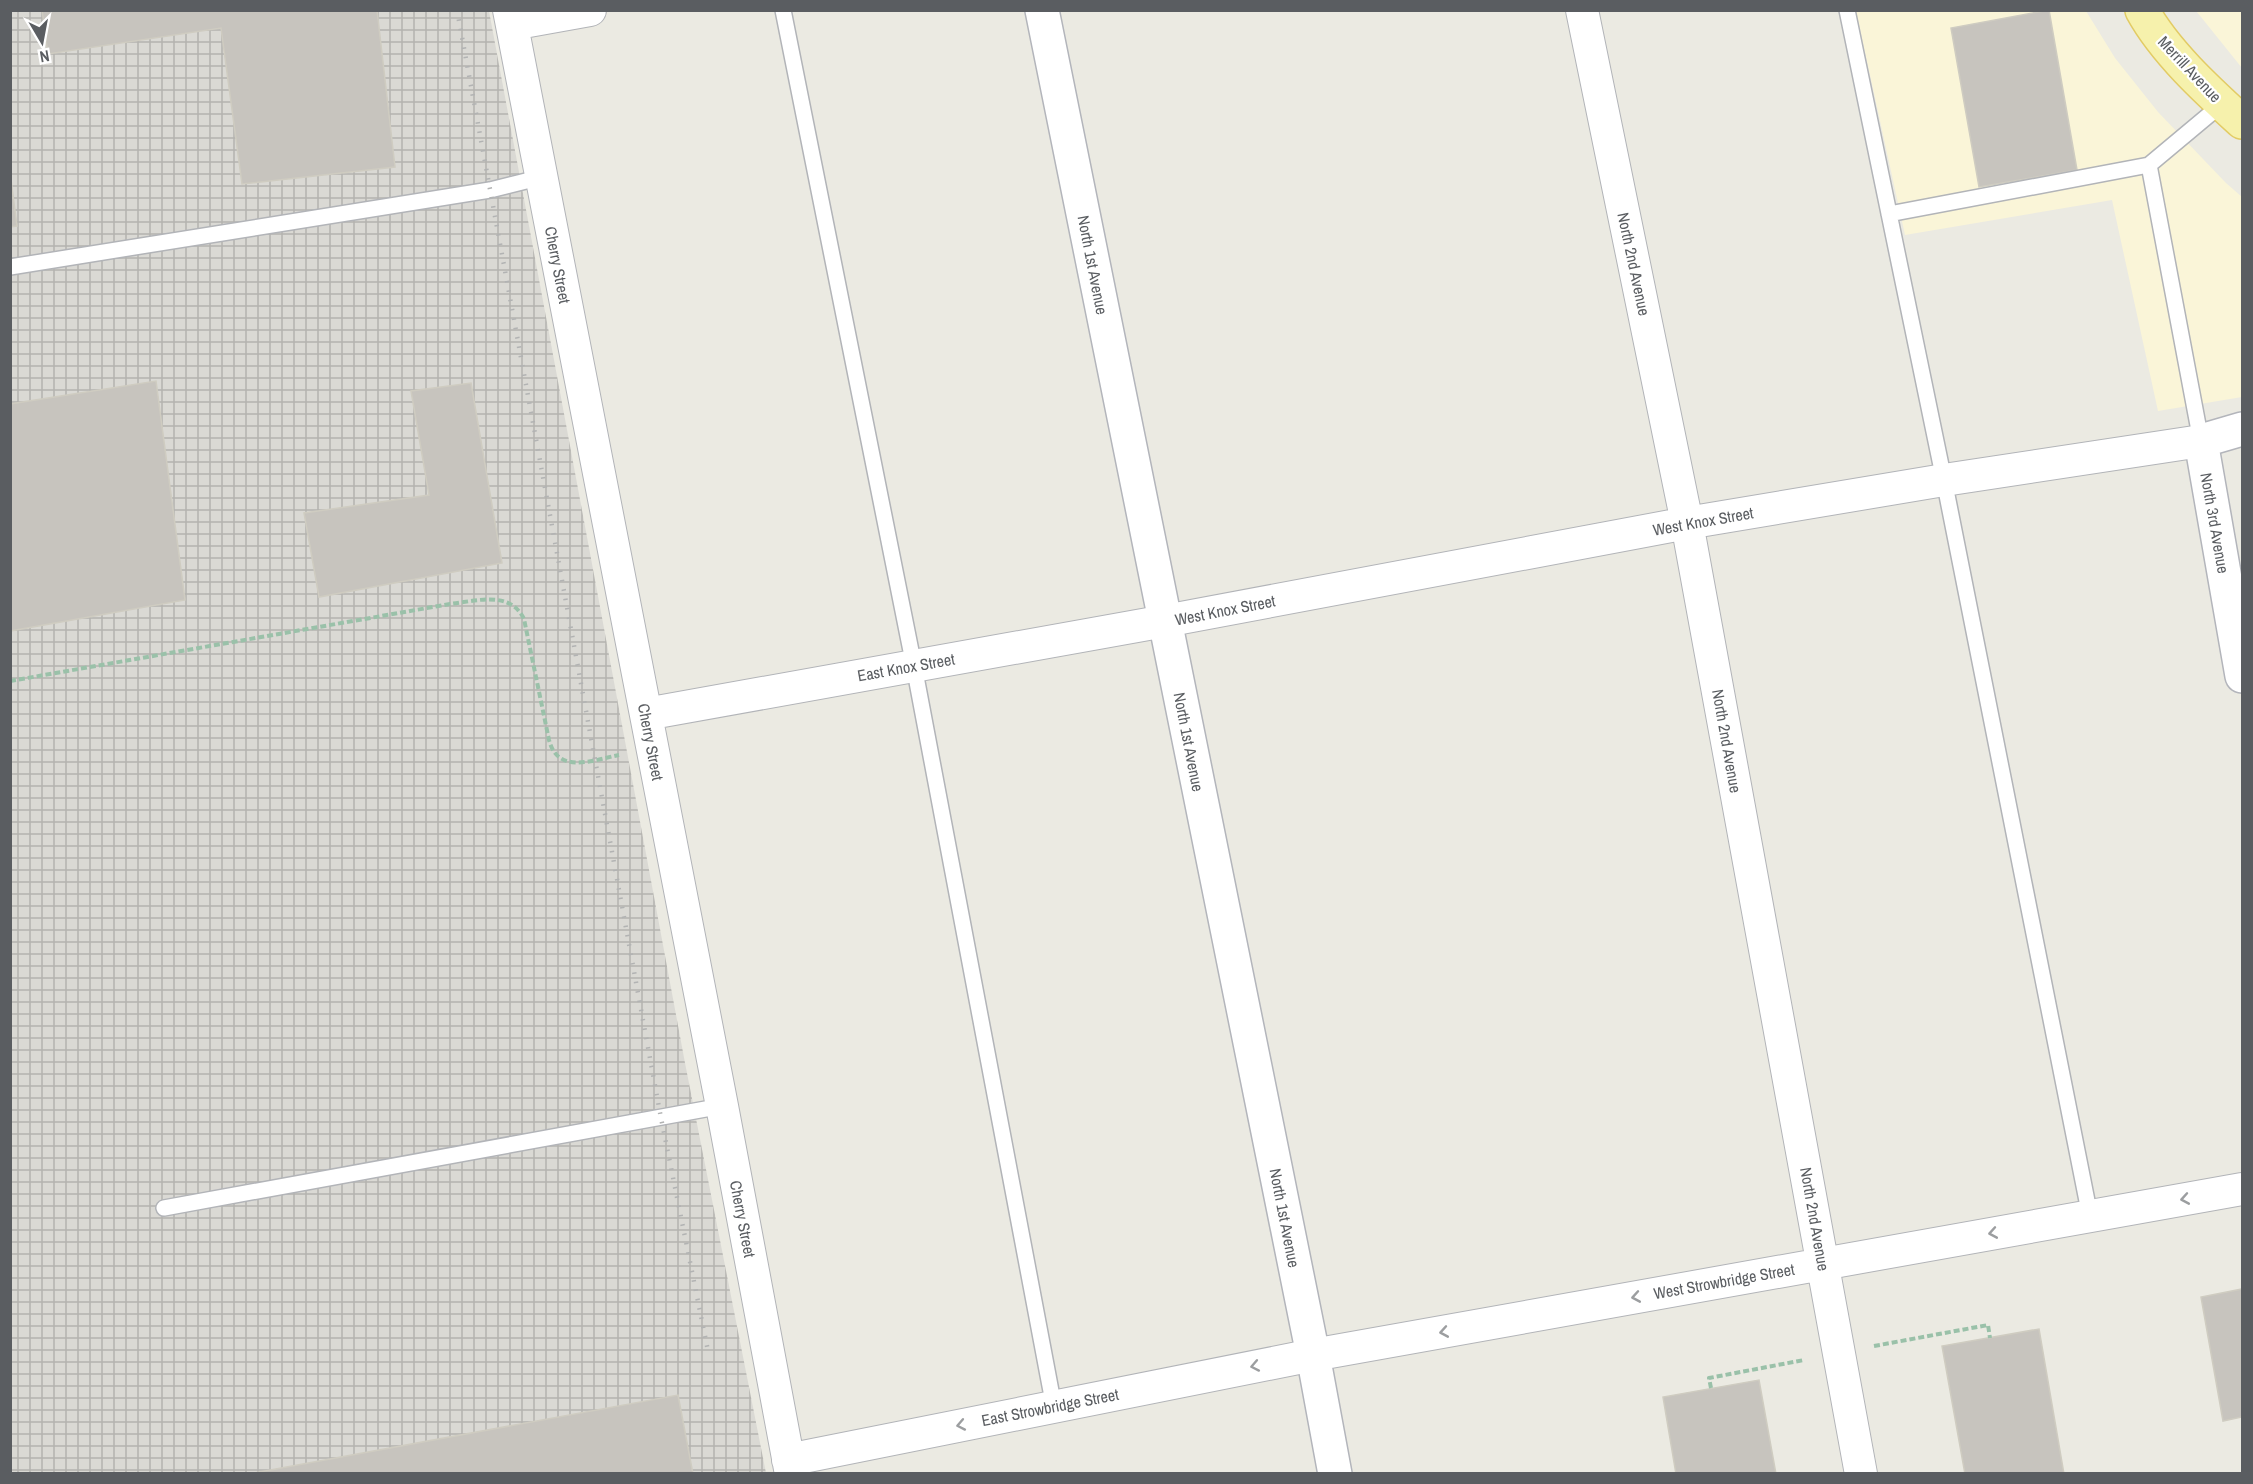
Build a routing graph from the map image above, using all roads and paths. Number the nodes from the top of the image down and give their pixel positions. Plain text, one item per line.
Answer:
1 (590, 10) edge
2 (783, 10) edge
3 (1042, 10) edge
4 (1582, 10) edge
5 (1847, 10) edge
6 (2142, 10) edge
7 (511, 17) edge
8 (2232, 113) edge
9 (2149, 165) junction
10 (542, 177) junction
11 (1889, 214) junction
12 (10, 267) edge
13 (2242, 429) edge
14 (2201, 441) junction
15 (1944, 480) junction
16 (1687, 523) junction
17 (1165, 621) junction
18 (914, 666) junction
19 (2242, 676) edge
20 (10, 681) edge
21 (646, 714) junction
22 (652, 749) junction
23 (722, 1106) junction
24 (2242, 1189) edge
25 (164, 1208) dead end
26 (2090, 1216) junction
27 (1823, 1264) junction
28 (1990, 1338) dead end
29 (1839, 1353) junction
30 (1313, 1355) junction
31 (1711, 1388) dead end
32 (1054, 1407) junction
33 (789, 1467) edge
34 (1335, 1473) edge
35 (1862, 1473) edge

1 - 7 street
2 - 18 lane
3 - 17 street, North 1st Avenue
4 - 16 street, North 2nd Avenue
5 - 11 lane
6 - 8 main road, Merrill Avenue
7 - 10 street, Cherry Street
8 - 9 lane
9 - 11 lane
9 - 14 lane
10 - 12 lane
10 - 21 street, Cherry Street
11 - 15 lane
13 - 14 street, West Knox Street
14 - 15 street, West Knox Street
14 - 19 street, North 3rd Avenue
15 - 16 street, West Knox Street
15 - 26 lane
16 - 17 street, West Knox Street
16 - 27 street, North 2nd Avenue
17 - 18 street, East Knox Street
17 - 30 street, North 1st Avenue
18 - 21 street, East Knox Street
18 - 32 lane
20 - 22 path
21 - 22 street, Cherry Street
22 - 23 street, Cherry Street
23 - 25 lane
23 - 33 street, Cherry Street
24 -> 26 street, West Strowbridge Street
26 -> 27 street, West Strowbridge Street
27 - 29 street, North 2nd Avenue
27 -> 30 street, West Strowbridge Street
28 - 29 path
29 - 31 path
29 - 35 street, North 2nd Avenue
30 -> 32 street, East Strowbridge Street
30 - 34 street, North 1st Avenue
32 -> 33 street, East Strowbridge Street

